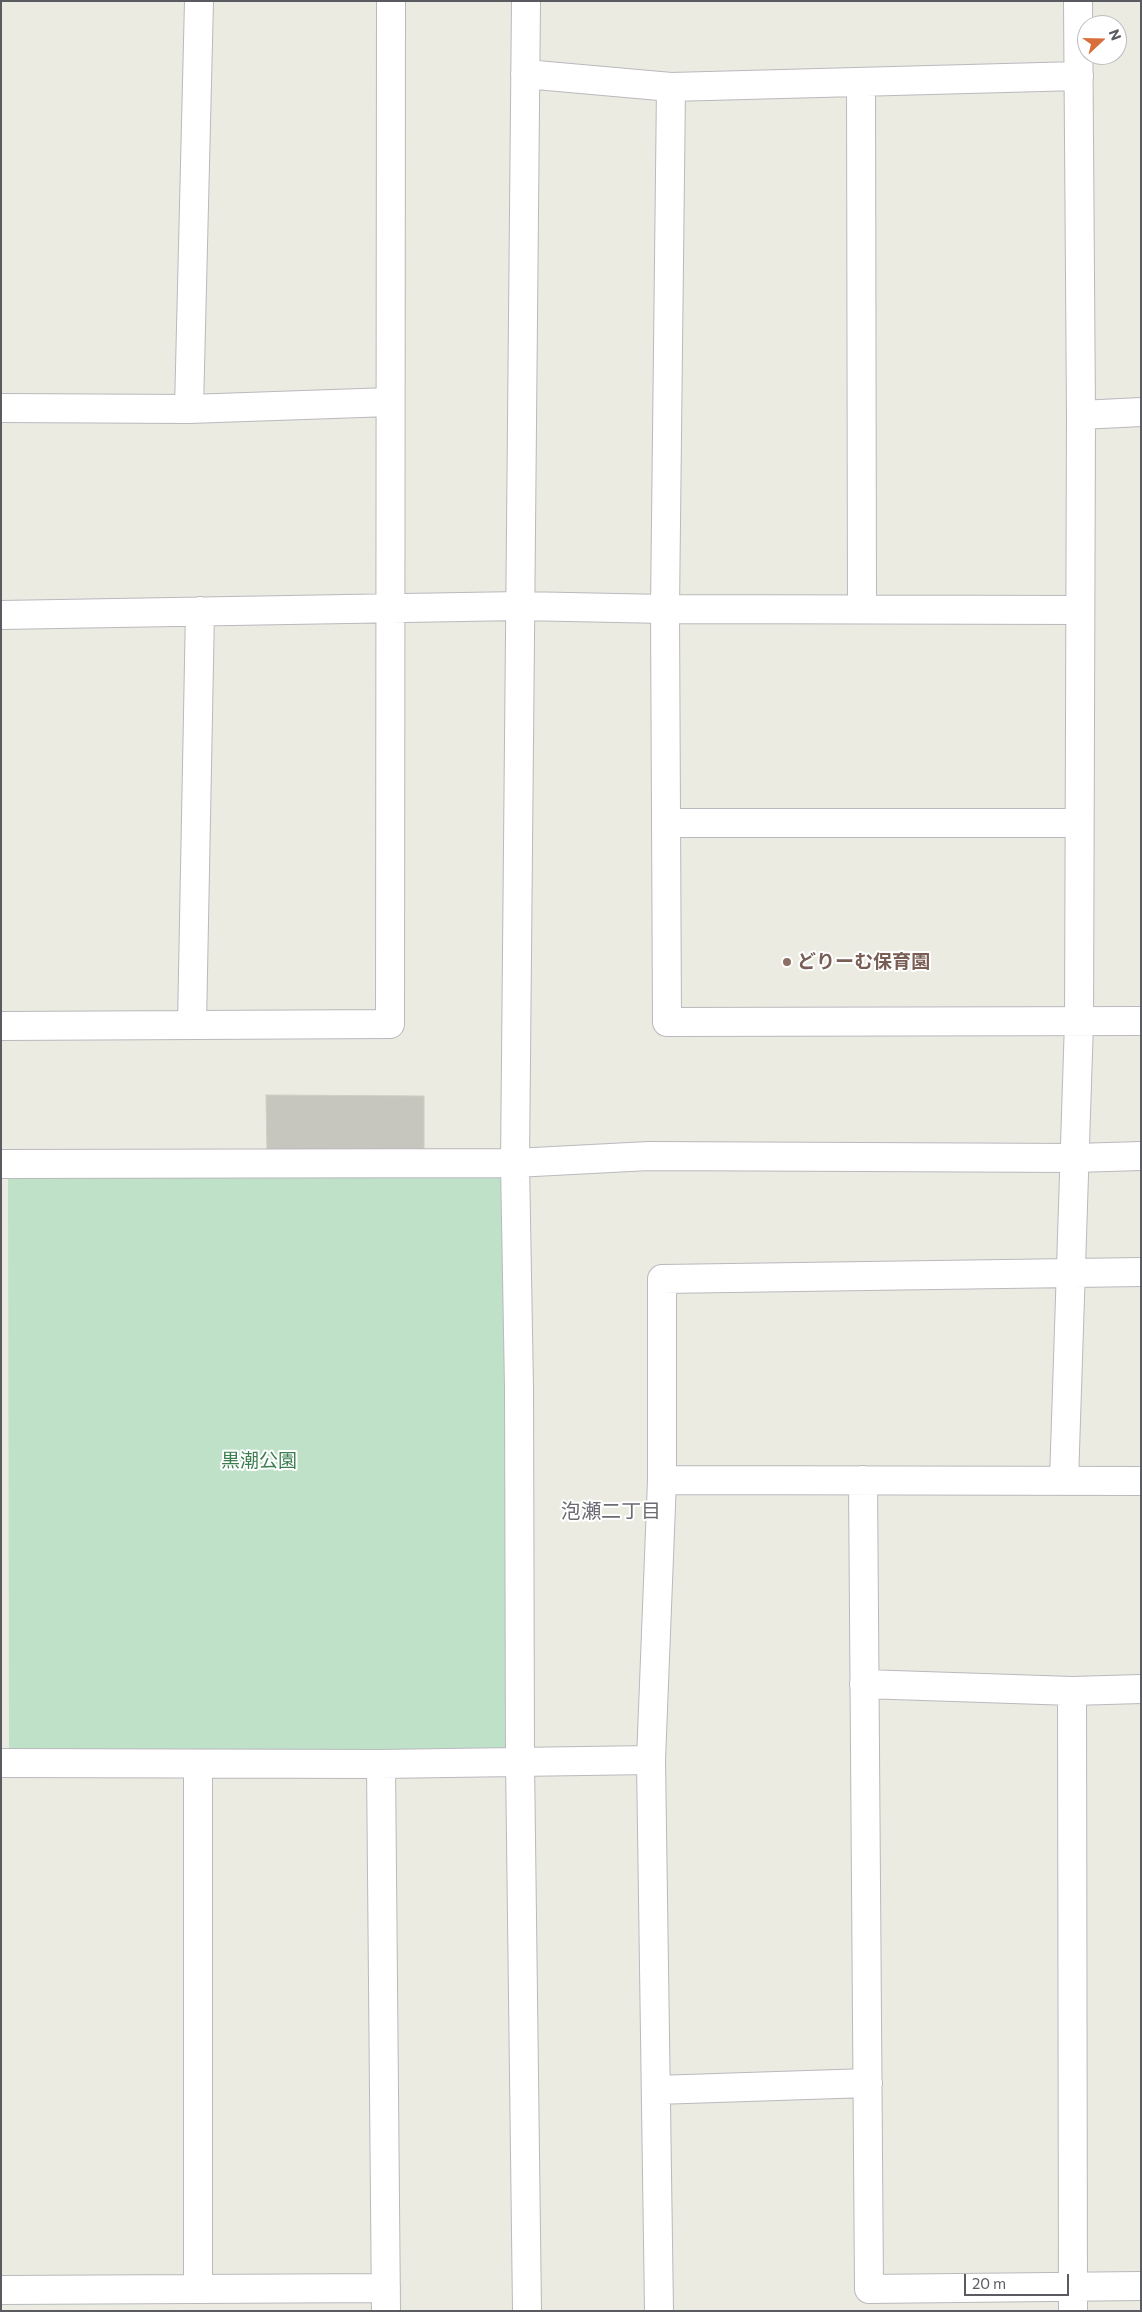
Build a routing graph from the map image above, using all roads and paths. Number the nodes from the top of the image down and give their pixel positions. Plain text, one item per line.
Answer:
1 (199, 1) edge
2 (391, 1) edge
3 (526, 1) edge
4 (1078, 1) edge
5 (525, 74) junction
6 (1078, 76) junction
7 (861, 82) junction
8 (670, 87) junction
9 (390, 402) junction
10 (1, 408) edge
11 (189, 409) junction
12 (1141, 412) edge
13 (1081, 415) junction
14 (520, 606) junction
15 (391, 608) junction
16 (665, 609) junction
17 (862, 609) junction
18 (1080, 610) junction
19 (200, 611) junction
20 (1, 615) edge
21 (666, 823) junction
22 (1079, 823) junction
23 (1141, 1021) edge
24 (1079, 1022) junction
25 (192, 1025) junction
26 (1, 1026) edge
27 (1141, 1156) edge
28 (1075, 1158) junction
29 (515, 1163) junction
30 (1, 1164) edge
31 (1141, 1272) edge
32 (1072, 1273) junction
33 (662, 1480) junction
34 (863, 1480) junction
35 (1064, 1481) junction
36 (1141, 1481) edge
37 (864, 1684) junction
38 (1072, 1690) junction
39 (1141, 1690) edge
40 (520, 1760) junction
41 (651, 1760) junction
42 (1, 1763) edge
43 (198, 1764) junction
44 (381, 1764) junction
45 (868, 2083) junction
46 (656, 2090) junction
47 (1141, 2286) edge
48 (198, 2288) junction
49 (1, 2290) edge
50 (1073, 2298) edge
51 (386, 2300) edge
52 (527, 2311) edge
53 (659, 2311) edge

1 - 11 street
2 - 9 street
3 - 5 street
4 - 6 street
5 - 8 street
5 - 14 street
6 - 7 street
6 - 13 street
7 - 8 street
7 - 17 street
8 - 16 street
9 - 11 street
9 - 15 street
10 - 11 street
12 - 13 street
13 - 18 street
14 - 15 street
14 - 16 street
14 - 29 street
15 - 19 street
15 - 25 street
16 - 17 street
16 - 21 street
17 - 18 street
18 - 22 street
19 - 20 street
19 - 25 street
21 - 22 street
21 - 24 street
22 - 24 street
23 - 24 street
24 - 28 street
25 - 26 street
27 - 28 street
28 - 29 street
28 - 32 street
29 - 30 street
29 - 40 street
31 - 32 street
32 - 33 street
32 - 35 street
33 - 34 street
33 - 41 street
34 - 35 street
34 - 37 street
35 - 36 street
37 - 38 street
37 - 45 street
38 - 39 street
38 - 50 street
40 - 41 street
40 - 44 street
40 - 52 street
41 - 46 street
42 - 43 street
43 - 44 street
43 - 48 street
44 - 51 street
45 - 46 street
45 - 50 street
46 - 53 street
47 - 50 street
48 - 49 street
48 - 51 street

